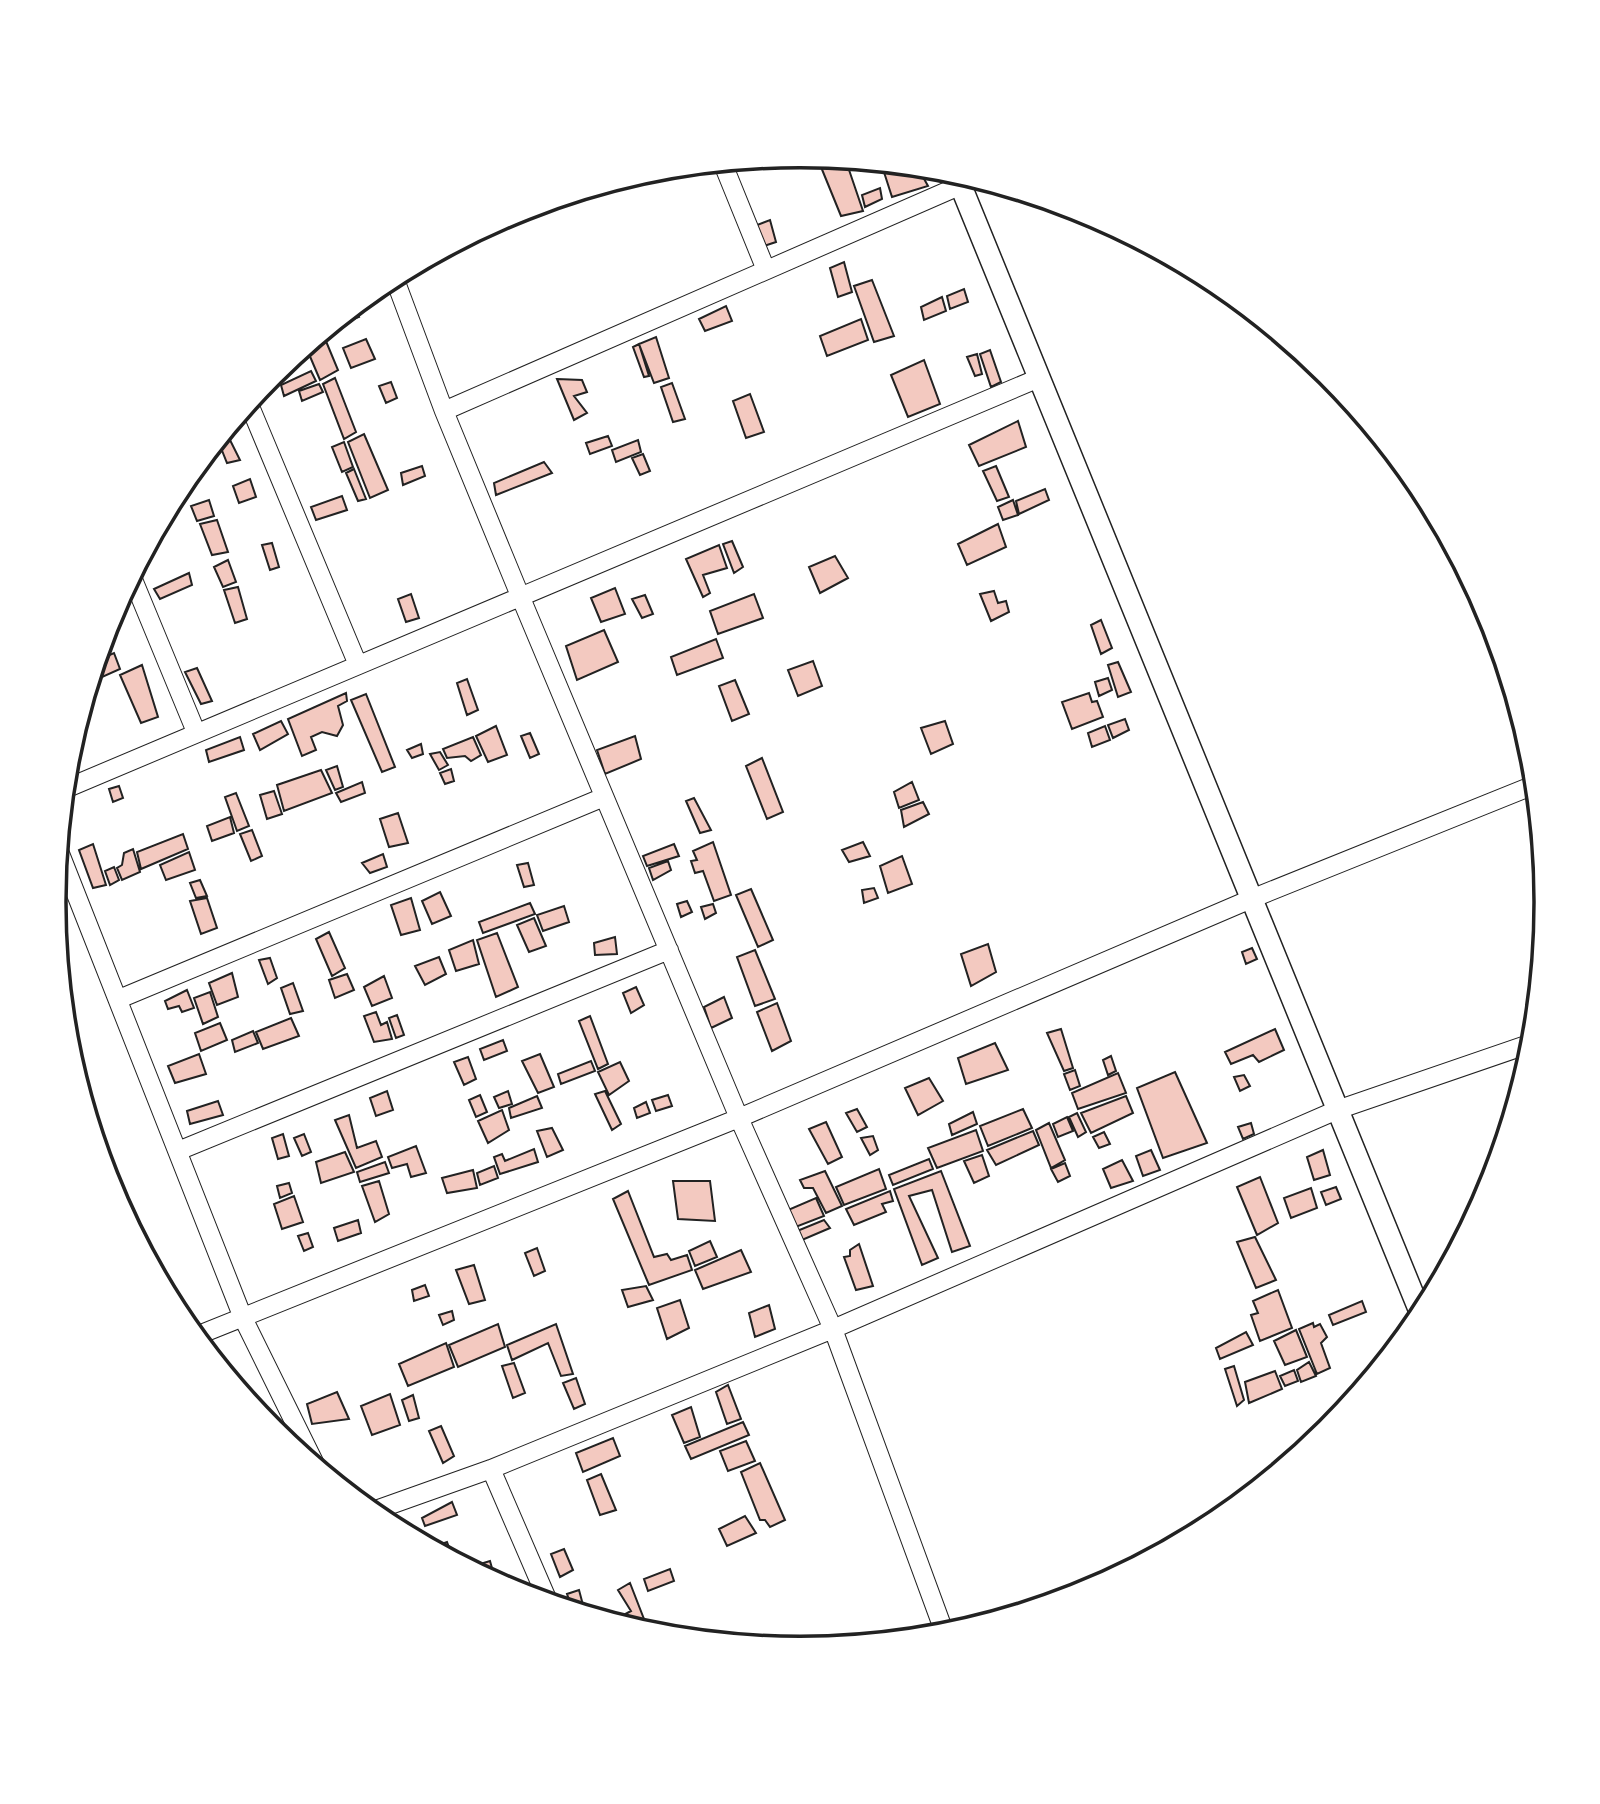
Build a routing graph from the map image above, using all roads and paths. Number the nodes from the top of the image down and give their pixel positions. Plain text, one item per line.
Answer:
1 (727, 173) edge
2 (951, 185) edge
3 (967, 188) edge
4 (766, 270) junction
5 (398, 288) edge
6 (1039, 378) junction
7 (444, 411) junction
8 (253, 414) edge
9 (137, 589) edge
10 (521, 598) junction
11 (358, 665) junction
12 (196, 732) junction
13 (77, 784) edge
14 (1524, 789) edge
15 (604, 797) junction
16 (67, 871) edge
17 (1251, 899) junction
18 (669, 950) junction
19 (120, 999) junction
20 (1518, 1048) edge
21 (1337, 1110) junction
22 (738, 1118) junction
23 (178, 1151) junction
24 (1416, 1301) edge
25 (243, 1318) junction
26 (833, 1329) junction
27 (206, 1332) edge
28 (304, 1442) edge
29 (491, 1469) junction
30 (385, 1507) edge
31 (543, 1589) edge
32 (941, 1621) edge

1 - 4 street
2 - 4 street
3 - 6 street
4 - 7 street
5 - 7 street
6 - 10 street
6 - 17 street
7 - 10 street
8 - 11 street
9 - 12 street
10 - 11 street
10 - 15 street
11 - 12 street
12 - 13 street
14 - 17 street
15 - 18 street
15 - 19 street
16 - 19 street
17 - 21 street
17 - 22 street
18 - 22 street
18 - 23 street
19 - 23 street
20 - 21 street
21 - 24 street
21 - 26 street
22 - 25 street
22 - 26 street
23 - 25 street
25 - 27 street
25 - 28 street
26 - 29 street
26 - 32 street
29 - 30 street
29 - 31 street

